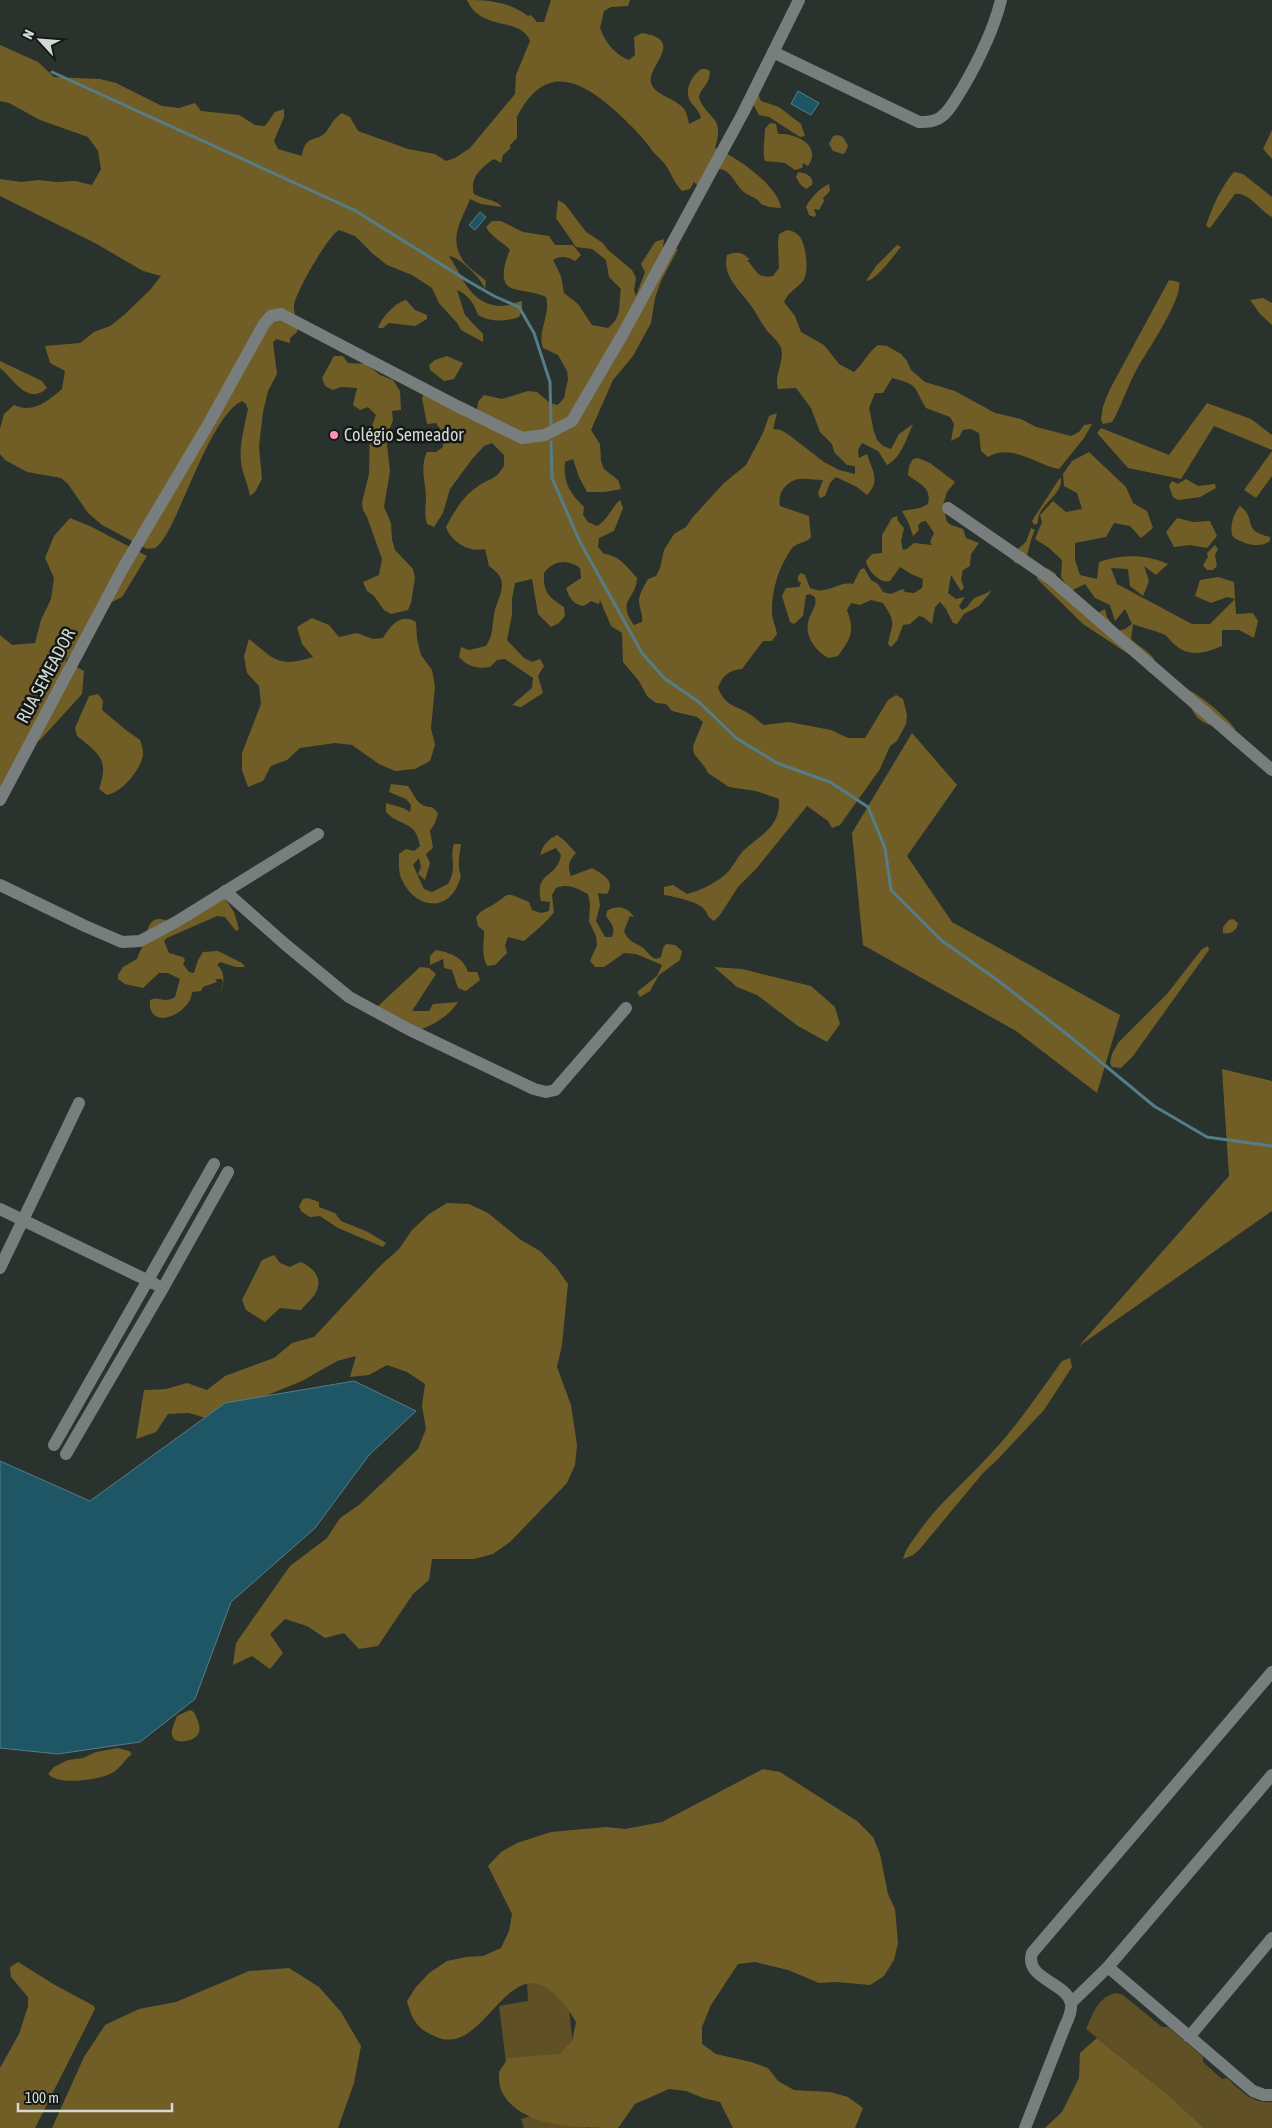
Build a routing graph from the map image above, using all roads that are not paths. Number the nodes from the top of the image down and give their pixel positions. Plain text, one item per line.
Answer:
1 (799, 0) edge
2 (1001, 0) edge
3 (773, 52) junction
4 (948, 508) dead end
5 (1272, 770) edge
6 (0, 800) edge
7 (318, 834) dead end
8 (0, 885) edge
9 (225, 891) junction
10 (626, 1008) dead end
11 (79, 1102) dead end
12 (214, 1164) dead end
13 (228, 1172) dead end
14 (0, 1209) edge
15 (23, 1219) junction
16 (0, 1268) edge
17 (149, 1281) junction
18 (164, 1288) junction
19 (54, 1445) dead end
20 (66, 1454) dead end
21 (1272, 1672) edge
22 (1270, 1782) edge
23 (1272, 1938) edge
24 (1108, 1968) junction
25 (1071, 2003) junction
26 (1189, 2037) junction
27 (1272, 2095) edge
28 (1025, 2128) edge

1 - 3 street, RUA SEMEADOR
2 - 3 street
3 - 6 street, RUA SEMEADOR
4 - 5 street
7 - 9 street
8 - 9 street
9 - 10 street
11 - 15 street
12 - 17 street
13 - 18 street
14 - 15 street
15 - 16 street
15 - 17 street
17 - 18 street
17 - 19 street
18 - 20 street
21 - 25 street
22 - 24 street
23 - 26 street
24 - 25 street
24 - 26 street
25 - 28 street
26 - 27 street

